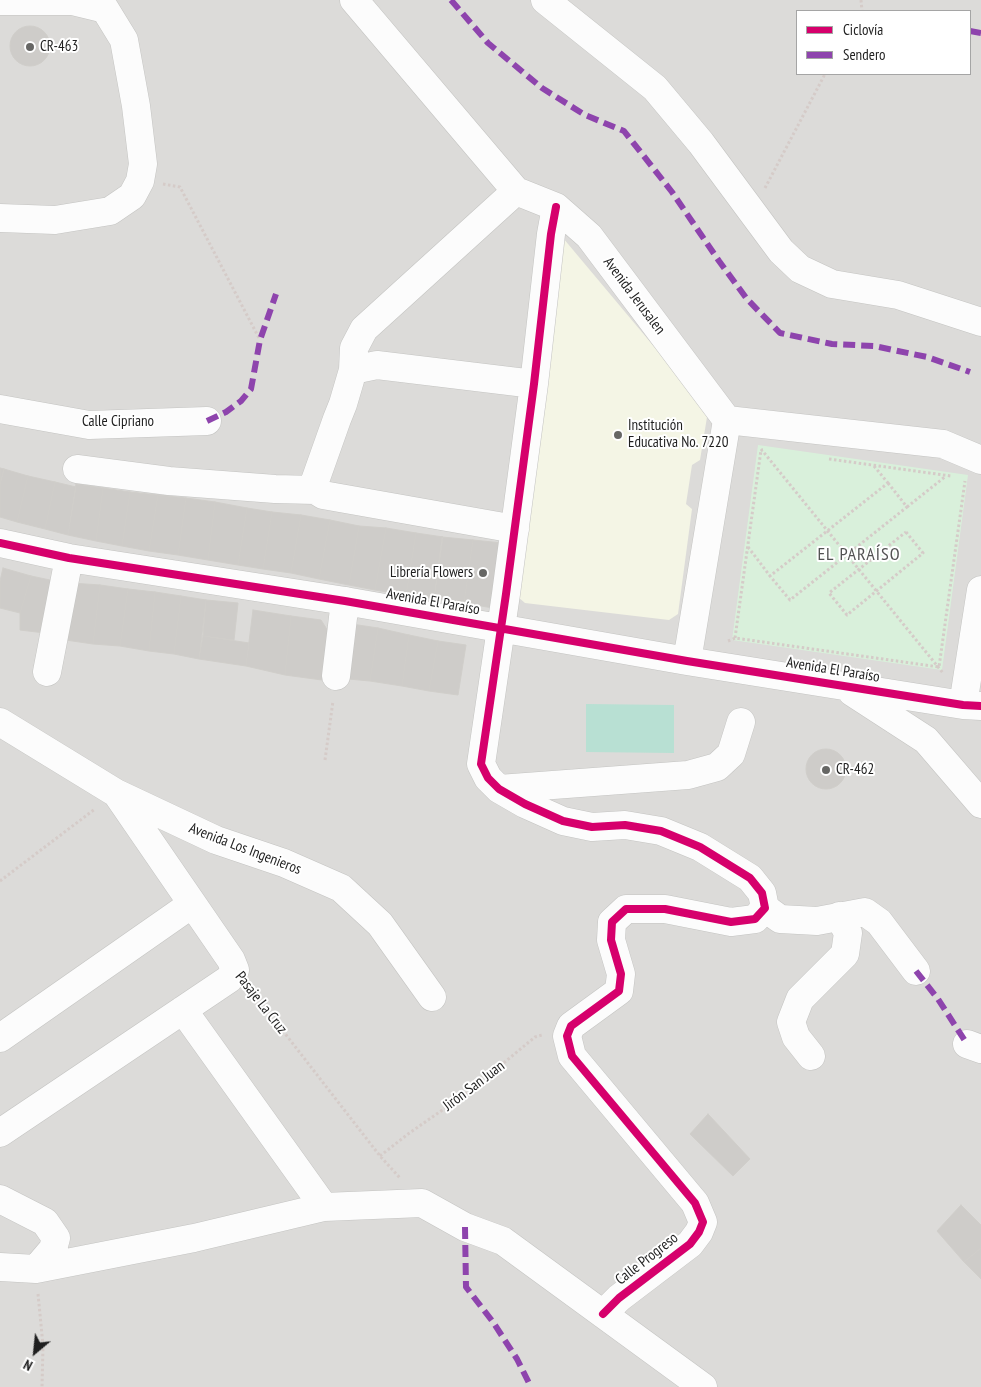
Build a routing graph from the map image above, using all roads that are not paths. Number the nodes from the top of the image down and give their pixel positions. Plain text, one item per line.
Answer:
1 (354, 0) edge
2 (545, 0) edge
3 (0, 1) edge
4 (516, 191) junction
5 (556, 207) junction
6 (0, 218) edge
7 (981, 322) edge
8 (353, 370) junction
9 (534, 384) junction
10 (0, 409) edge
11 (727, 420) junction
12 (207, 421) dead end
13 (77, 469) dead end
14 (973, 469) edge
15 (315, 490) junction
16 (515, 529) junction
17 (0, 543) edge
18 (69, 558) junction
19 (981, 590) edge
20 (345, 601) junction
21 (502, 628) junction
22 (687, 661) junction
23 (47, 672) dead end
24 (336, 676) road end
25 (842, 686) junction
26 (972, 706) edge
27 (0, 722) edge
28 (742, 722) dead end
29 (499, 789) junction
30 (116, 792) junction
31 (981, 804) edge
32 (192, 904) junction
33 (765, 908) junction
34 (839, 916) junction
35 (916, 972) dead end
36 (432, 997) dead end
37 (183, 1010) junction
38 (0, 1038) edge
39 (811, 1056) dead end
40 (0, 1133) edge
41 (0, 1199) edge
42 (324, 1207) junction
43 (0, 1267) edge
44 (36, 1269) junction
45 (603, 1314) junction
46 (703, 1387) edge

1 - 4 street, Avenida Jerusalen
2 - 7 street
3 - 6 street
4 - 5 street, Avenida Jerusalen
4 - 8 street
5 - 9 street
5 - 11 street, Avenida Jerusalen
8 - 9 street
8 - 15 street
9 - 16 street
10 - 12 street, Calle Cipriano
11 - 14 street
11 - 22 street
13 - 15 street
15 - 16 street
16 - 21 street
17 - 18 street, Avenida El Paraíso
18 - 20 street, Avenida El Paraíso
18 - 23 street
19 - 26 street
20 - 21 street, Avenida El Paraíso
20 - 24 street
21 - 22 street, Avenida El Paraíso
21 - 29 street
22 - 25 street, Avenida El Paraíso
25 - 26 street, Avenida El Paraíso
25 - 31 street
27 - 30 street, Avenida Los Ingenieros
28 - 29 street
29 - 33 street
30 - 32 street, Pasaje La Cruz
30 - 36 street, Avenida Los Ingenieros
32 - 37 street, Pasaje La Cruz
32 - 38 street
33 - 34 street
33 - 45 street, Calle Progreso
34 - 35 street
34 - 39 street
37 - 40 street
37 - 42 street
41 - 44 street
42 - 44 street
42 - 45 street
43 - 44 street
45 - 46 street

